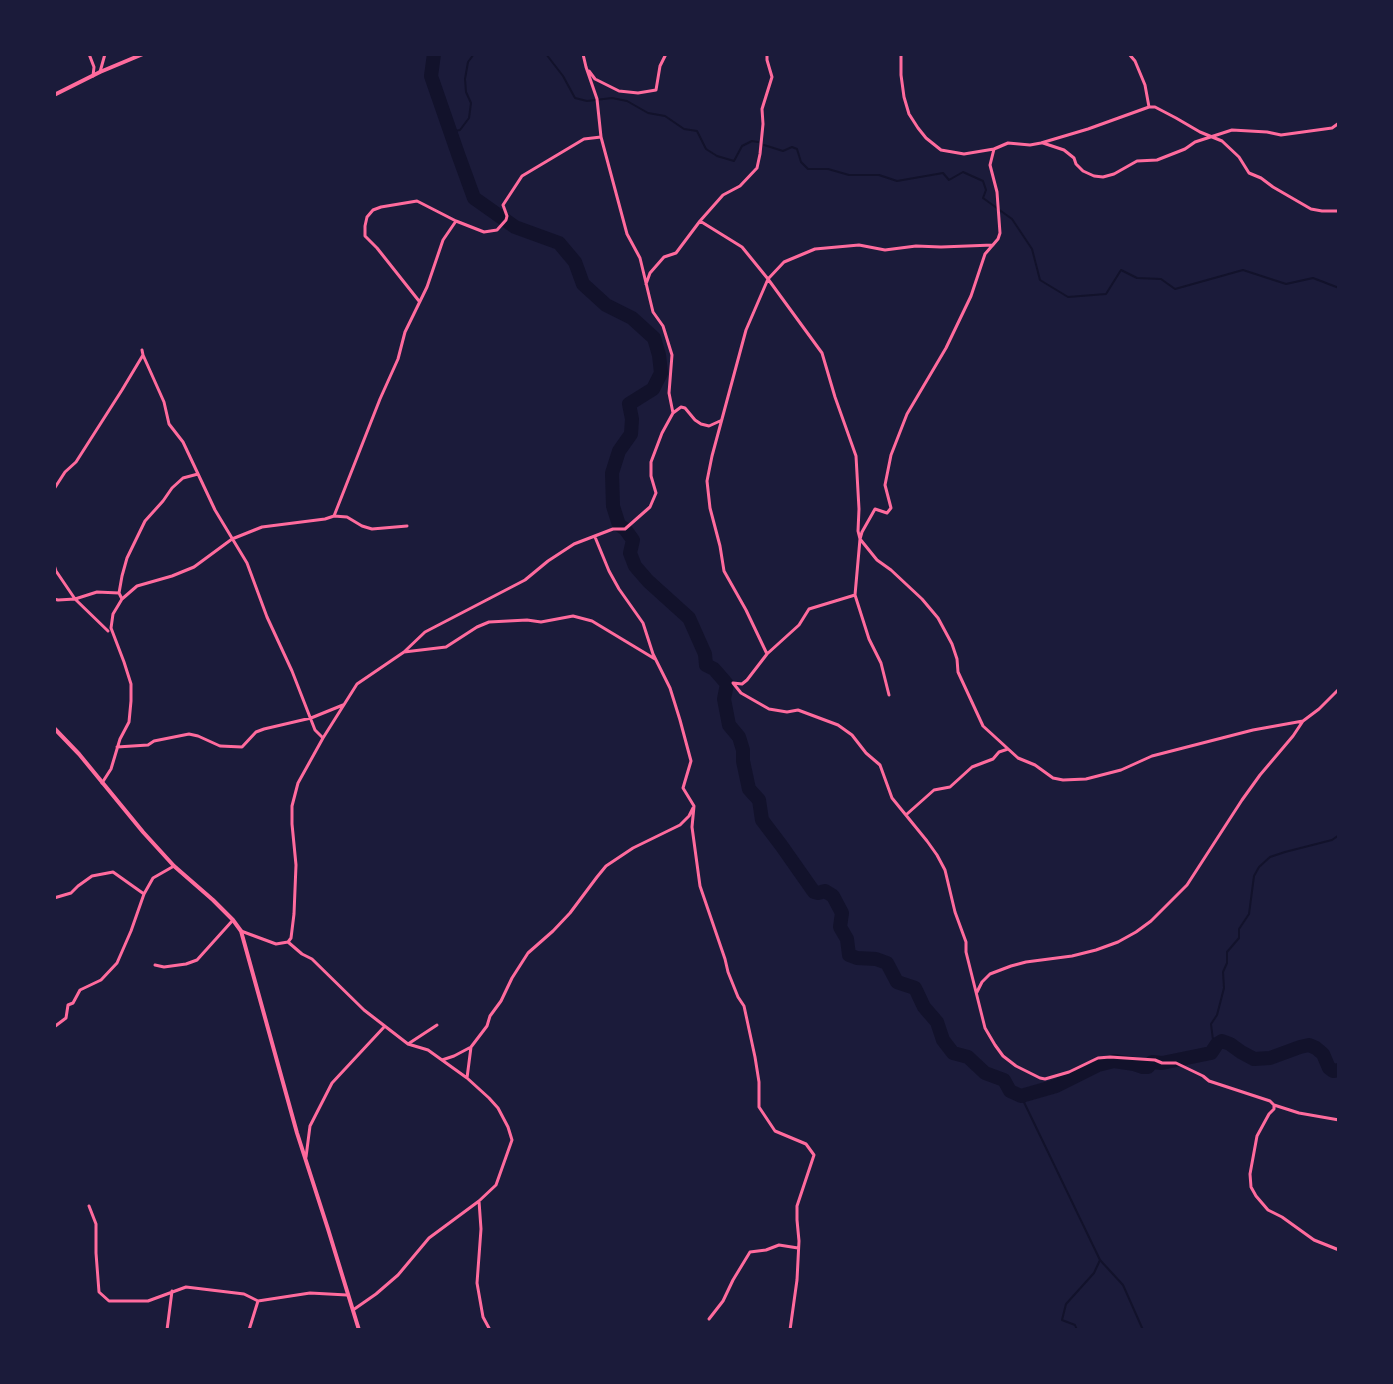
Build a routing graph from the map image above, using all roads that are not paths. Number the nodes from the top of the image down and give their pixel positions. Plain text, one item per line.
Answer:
1 (89, 54) edge
2 (105, 54) edge
3 (143, 54) edge
4 (584, 54) edge
5 (666, 54) edge
6 (767, 54) edge
7 (901, 54) edge
8 (1129, 54) edge
9 (586, 67) junction
10 (100, 72) junction
11 (93, 76) junction
12 (54, 95) edge
13 (1149, 107) junction
14 (1339, 123) edge
15 (601, 137) junction
16 (1212, 137) junction
17 (1041, 143) junction
18 (994, 149) junction
19 (1339, 211) edge
20 (456, 222) junction
21 (700, 222) junction
22 (993, 245) junction
23 (768, 279) junction
24 (646, 284) junction
25 (419, 301) junction
26 (673, 413) junction
27 (721, 421) junction
28 (198, 474) junction
29 (54, 489) edge
30 (334, 516) junction
31 (407, 526) dead end
32 (595, 537) junction
33 (232, 539) junction
34 (860, 539) junction
35 (54, 565) edge
36 (119, 593) junction
37 (855, 595) junction
38 (54, 599) edge
39 (75, 599) junction
40 (122, 599) junction
41 (108, 631) dead end
42 (404, 652) junction
43 (767, 654) junction
44 (657, 659) junction
45 (1339, 689) edge
46 (889, 695) dead end
47 (343, 705) junction
48 (311, 718) junction
49 (1303, 721) junction
50 (54, 728) edge
51 (323, 738) junction
52 (117, 747) junction
53 (1008, 749) junction
54 (102, 783) junction
55 (694, 806) junction
56 (907, 814) junction
57 (174, 866) junction
58 (144, 894) junction
59 (54, 898) edge
60 (233, 920) junction
61 (241, 931) junction
62 (288, 942) junction
63 (155, 965) dead end
64 (976, 994) junction
65 (437, 1024) dead end
66 (385, 1026) junction
67 (54, 1027) edge
68 (408, 1044) junction
69 (471, 1047) junction
70 (442, 1060) junction
71 (467, 1078) junction
72 (1274, 1105) junction
73 (1339, 1120) edge
74 (305, 1161) junction
75 (479, 1201) junction
76 (89, 1206) dead end
77 (798, 1248) junction
78 (1339, 1250) edge
79 (172, 1291) junction
80 (347, 1295) junction
81 (258, 1301) junction
82 (353, 1310) junction
83 (709, 1319) dead end
84 (166, 1330) edge
85 (249, 1330) edge
86 (359, 1330) edge
87 (490, 1330) edge
88 (790, 1330) edge

1 - 11 street
2 - 10 street
3 - 10 street
4 - 9 street
5 - 9 street
6 - 21 street
7 - 18 street
8 - 13 street
9 - 15 street
10 - 11 street
11 - 12 street
13 - 16 street
13 - 17 street
14 - 16 street
15 - 20 street
15 - 24 street
16 - 17 street
16 - 19 street
17 - 18 street
18 - 22 street
20 - 25 street
20 - 25 street
21 - 23 street
21 - 24 street
22 - 23 street
22 - 34 street
23 - 27 street
23 - 34 street
24 - 26 street
25 - 30 street
26 - 27 street
26 - 32 street
27 - 43 street
28 - 29 street
28 - 33 street
28 - 36 street
30 - 31 street
30 - 33 street
32 - 42 street
32 - 44 street
33 - 40 street
33 - 48 street
34 - 37 street
34 - 53 street
35 - 39 street
36 - 39 street
36 - 40 street
37 - 43 street
37 - 46 street
38 - 39 street
39 - 41 street
40 - 52 street
42 - 44 street
42 - 47 street
43 - 56 street
44 - 55 street
45 - 49 street
47 - 48 street
47 - 51 street
48 - 51 street
48 - 52 street
49 - 53 street
49 - 64 street
50 - 54 street
51 - 62 street
52 - 54 street
53 - 56 street
54 - 57 street
55 - 69 street
55 - 77 street
56 - 64 street
57 - 58 street
57 - 60 street
58 - 59 street
58 - 67 street
60 - 61 street
60 - 63 street
61 - 62 street
61 - 74 street
62 - 66 street
64 - 72 street
65 - 68 street
66 - 68 street
66 - 74 street
68 - 70 street
69 - 70 street
69 - 71 street
70 - 71 street
71 - 75 street
72 - 73 street
72 - 78 street
74 - 80 street
75 - 82 street
75 - 87 street
76 - 79 street
77 - 83 street
77 - 88 street
79 - 81 street
79 - 84 street
80 - 81 street
80 - 82 street
81 - 85 street
82 - 86 street

